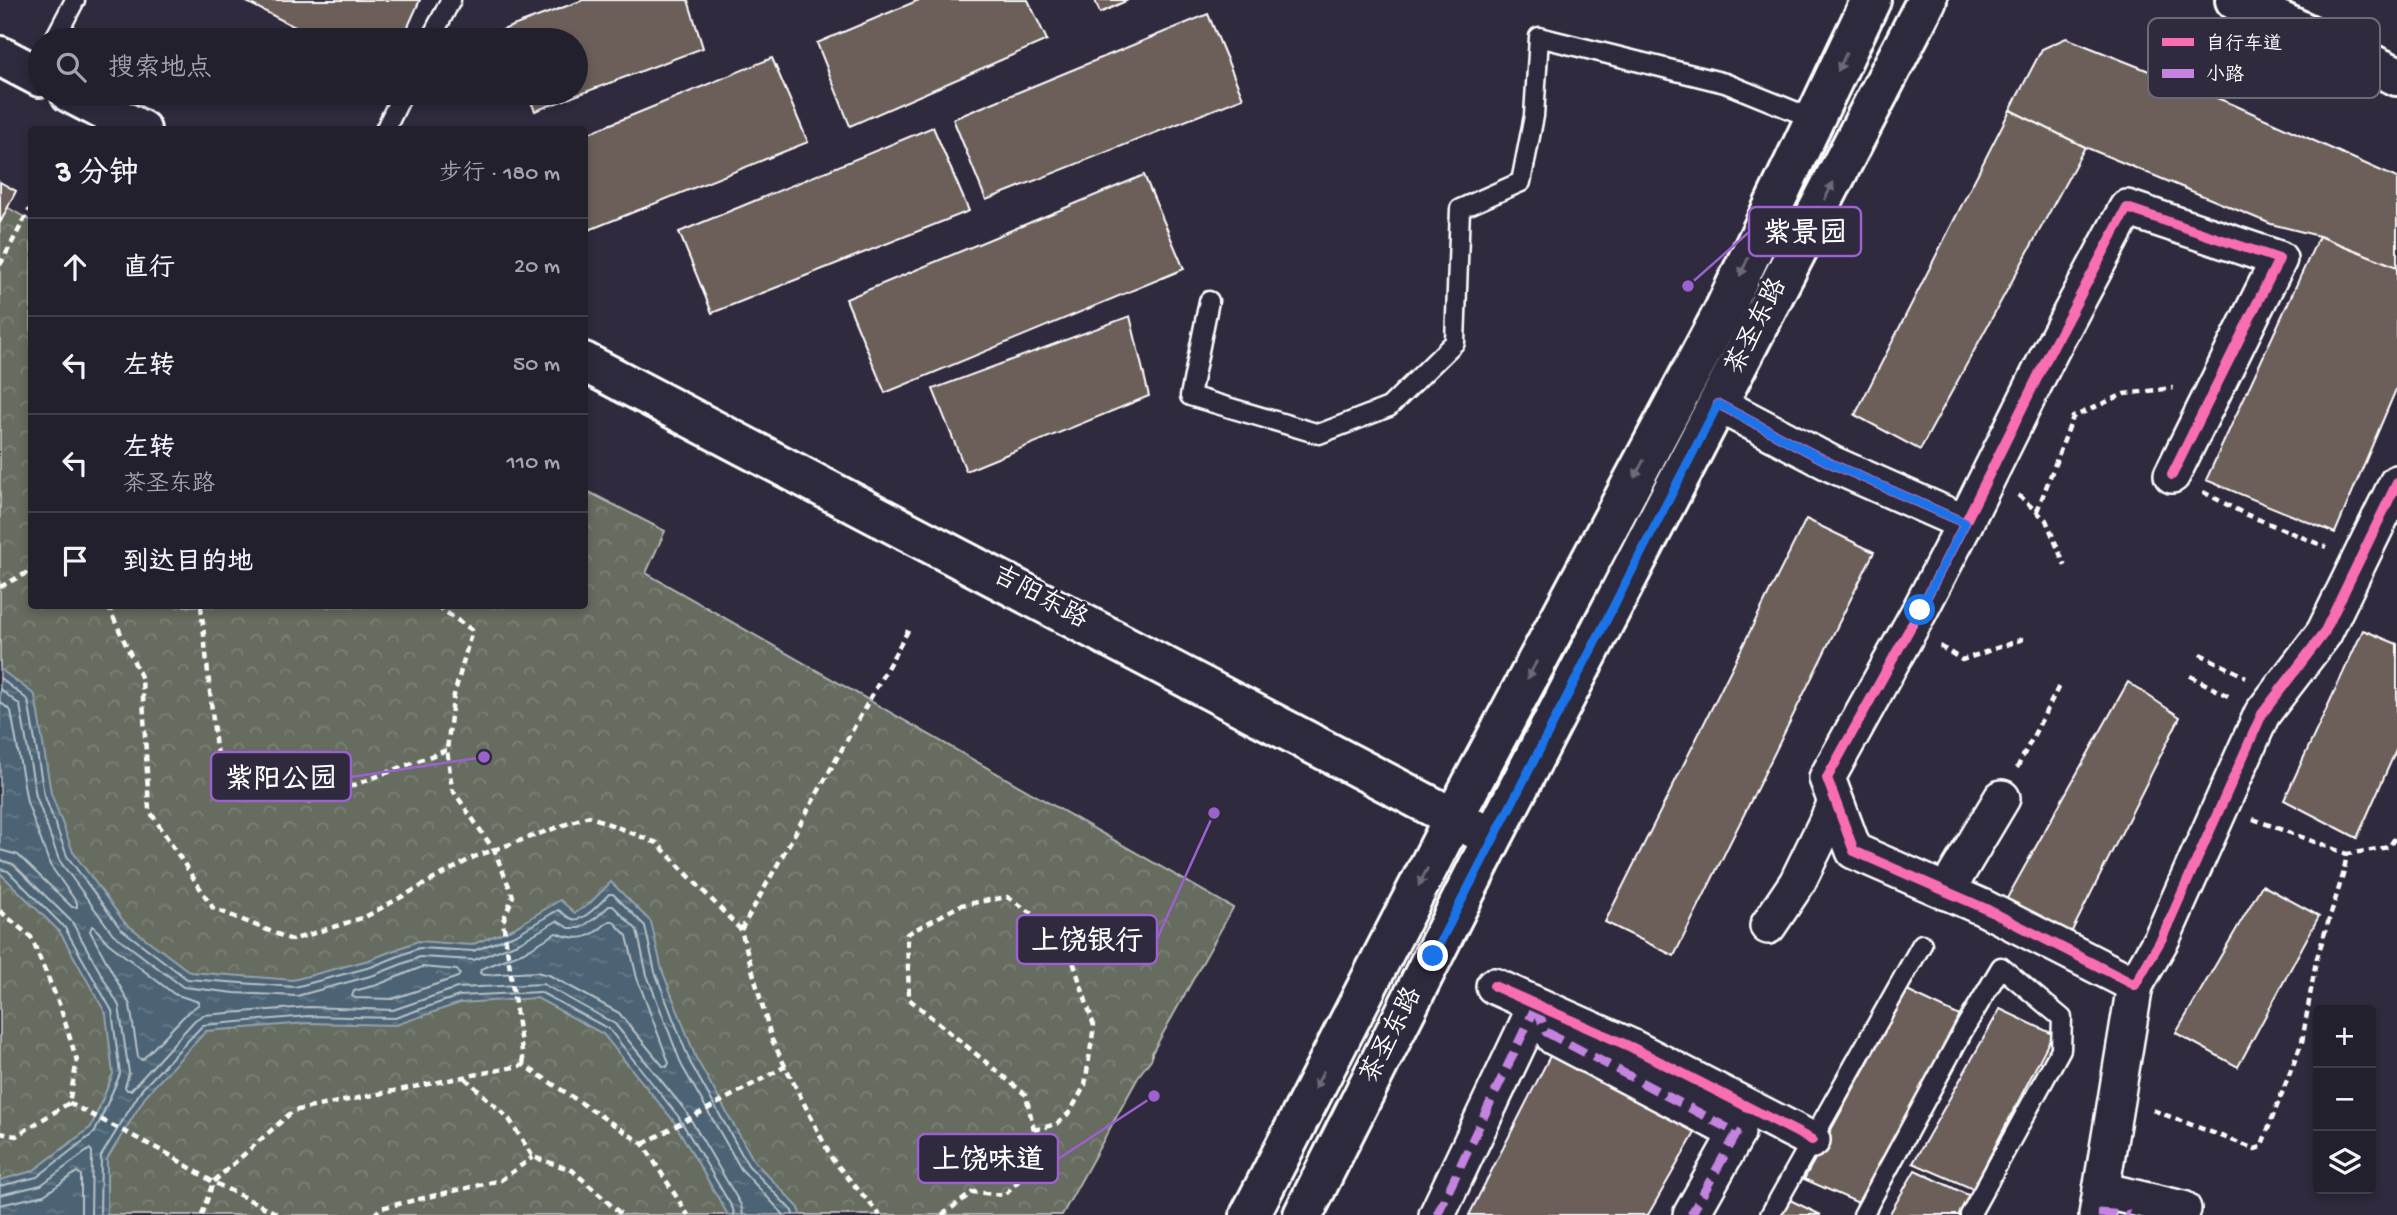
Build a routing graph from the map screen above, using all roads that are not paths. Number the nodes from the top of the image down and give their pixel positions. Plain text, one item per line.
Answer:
1 (75, 0) edge
2 (451, 0) edge
3 (1871, 0) edge
4 (1927, 0) edge
5 (2235, 0) edge
6 (2273, 18) edge
7 (60, 28) edge
8 (436, 28) edge
9 (0, 56) edge
10 (28, 68) edge
11 (2380, 68) edge
12 (2397, 76) edge
13 (94, 105) edge
14 (398, 105) edge
15 (1814, 120) junction
16 (133, 126) edge
17 (387, 126) edge
18 (1209, 301) dead end
19 (588, 364) edge
20 (1718, 404) junction
21 (2172, 475) road end
22 (2397, 483) edge
23 (1965, 523) junction
24 (2002, 798) road end
25 (1836, 803) junction
26 (1454, 817) junction
27 (1492, 839) junction
28 (1946, 892) junction
29 (1768, 926) dead end
30 (1922, 944) dead end
31 (2135, 985) junction
32 (1494, 986) dead end
33 (1536, 1006) junction
34 (1812, 1140) junction
35 (2099, 1202) edge
36 (2183, 1209) dead end
37 (1250, 1215) edge
38 (1303, 1215) edge
39 (1437, 1215) edge
40 (1691, 1215) edge
41 (1770, 1215) edge
42 (1863, 1215) edge
43 (1970, 1215) edge

1 - 7 lane
2 - 8 lane
3 -> 15 main road, 茶圣东路
20 -> 4 main road, 茶圣东路
5 - 6 main road
9 - 10 main road
11 - 12 main road
13 - 16 main road
14 - 17 lane
15 - 18 lane
15 -> 26 main road, 茶圣东路
19 - 26 main road, 吉阳东路
20 - 23 street
20 - 27 main road, 茶圣东路
21 - 23 street
22 - 31 street
23 - 25 street
24 - 28 street
25 - 28 street
25 - 29 street
26 - 27 main road, 吉阳东路
26 -> 37 main road, 茶圣东路
27 - 38 main road, 茶圣东路
28 - 31 street
30 - 34 lane
31 - 35 street
32 - 33 street
33 - 34 street
33 - 39 street
33 - 40 street
34 - 41 lane
35 - 36 street
42 - 43 lane

